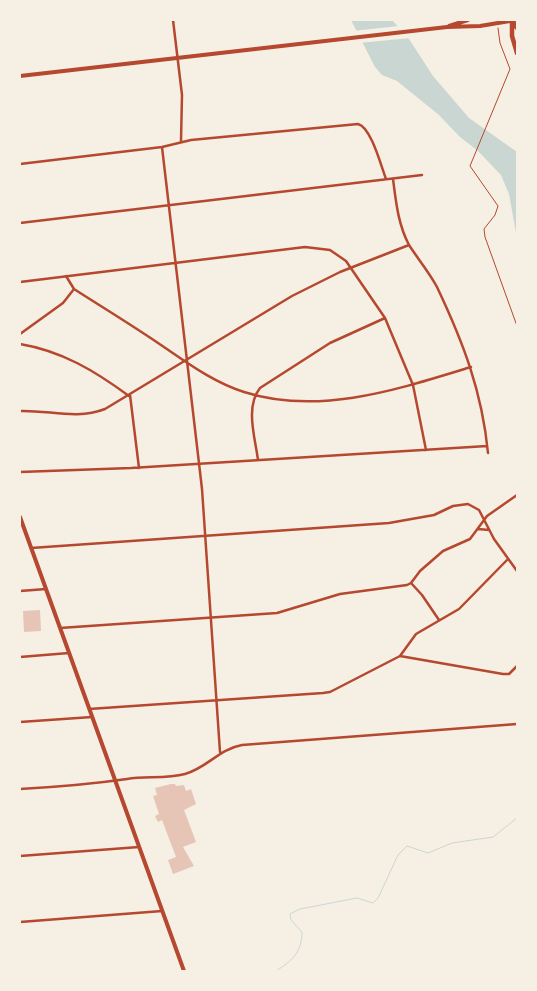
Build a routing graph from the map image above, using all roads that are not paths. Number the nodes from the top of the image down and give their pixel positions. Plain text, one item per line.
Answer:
1 (173, 20) edge
2 (468, 20) edge
3 (513, 20) edge
4 (447, 27) junction
5 (517, 28) edge
6 (517, 53) edge
7 (178, 57) junction
8 (20, 76) edge
9 (181, 141) junction
10 (162, 148) junction
11 (20, 164) edge
12 (422, 175) dead end
13 (386, 179) junction
14 (393, 179) junction
15 (168, 205) junction
16 (20, 223) edge
17 (409, 245) junction
18 (175, 263) junction
19 (352, 267) junction
20 (66, 276) junction
21 (20, 282) edge
22 (74, 289) junction
23 (384, 318) junction
24 (20, 334) edge
25 (20, 344) edge
26 (187, 361) junction
27 (471, 367) junction
28 (413, 384) junction
29 (254, 395) junction
30 (130, 396) junction
31 (20, 411) edge
32 (487, 446) junction
33 (426, 450) junction
34 (488, 454) dead end
35 (258, 460) junction
36 (199, 464) junction
37 (139, 468) junction
38 (20, 472) edge
39 (517, 495) edge
40 (20, 516) edge
41 (484, 520) junction
42 (21, 525) edge
43 (478, 529) junction
44 (489, 530) junction
45 (205, 536) junction
46 (31, 548) junction
47 (508, 559) junction
48 (517, 571) edge
49 (411, 583) junction
50 (46, 589) junction
51 (20, 591) edge
52 (211, 618) junction
53 (439, 620) junction
54 (60, 628) junction
55 (69, 653) junction
56 (400, 656) junction
57 (20, 657) edge
58 (517, 666) edge
59 (216, 700) junction
60 (89, 708) junction
61 (92, 717) junction
62 (20, 722) edge
63 (517, 724) edge
64 (220, 752) junction
65 (116, 782) junction
66 (20, 789) edge
67 (139, 847) junction
68 (20, 856) edge
69 (162, 911) junction
70 (20, 922) edge
71 (184, 971) edge

1 - 7 street
2 - 4 main road
3 - 4 main road
3 - 5 highway
3 - 6 highway
4 - 7 main road
7 - 8 main road
7 - 9 street
9 - 10 street
9 - 13 street
10 - 11 street
10 - 15 street
12 - 14 street
13 - 14 street
13 - 15 street
14 - 17 street
15 - 16 street
15 - 18 street
17 - 19 street
17 - 27 street
18 - 19 street
18 - 20 street
18 - 26 street
19 - 23 street
19 - 26 street
20 - 21 street
20 - 22 street
22 - 24 street
22 - 26 street
23 - 28 street
23 - 29 street
25 - 30 street
26 - 29 street
26 - 30 street
26 - 36 street
27 - 28 street
27 - 32 street
28 - 29 street
28 - 33 street
29 - 35 street
30 - 31 street
30 - 37 street
32 - 33 street
32 - 34 street
33 - 35 street
35 - 36 street
36 - 37 street
36 - 45 street
37 - 38 street
39 - 41 street
40 - 42 main road
41 - 43 street
41 - 44 street
41 - 45 street
42 - 46 main road
43 - 44 street
43 - 49 street
44 - 47 street
45 - 46 street
45 - 52 street
46 - 50 main road
47 - 48 street
47 - 53 street
49 - 52 street
49 - 53 street
50 - 51 street
50 - 54 main road
52 - 54 street
52 - 59 street
53 - 56 street
54 - 55 main road
55 - 57 street
55 - 60 main road
56 - 58 street
56 - 59 street
59 - 60 street
59 - 64 street
60 - 61 main road
61 - 62 street
61 - 65 main road
63 - 64 street
64 - 65 street
65 - 66 street
65 - 67 main road
67 - 68 street
67 - 69 main road
69 - 70 street
69 - 71 main road

